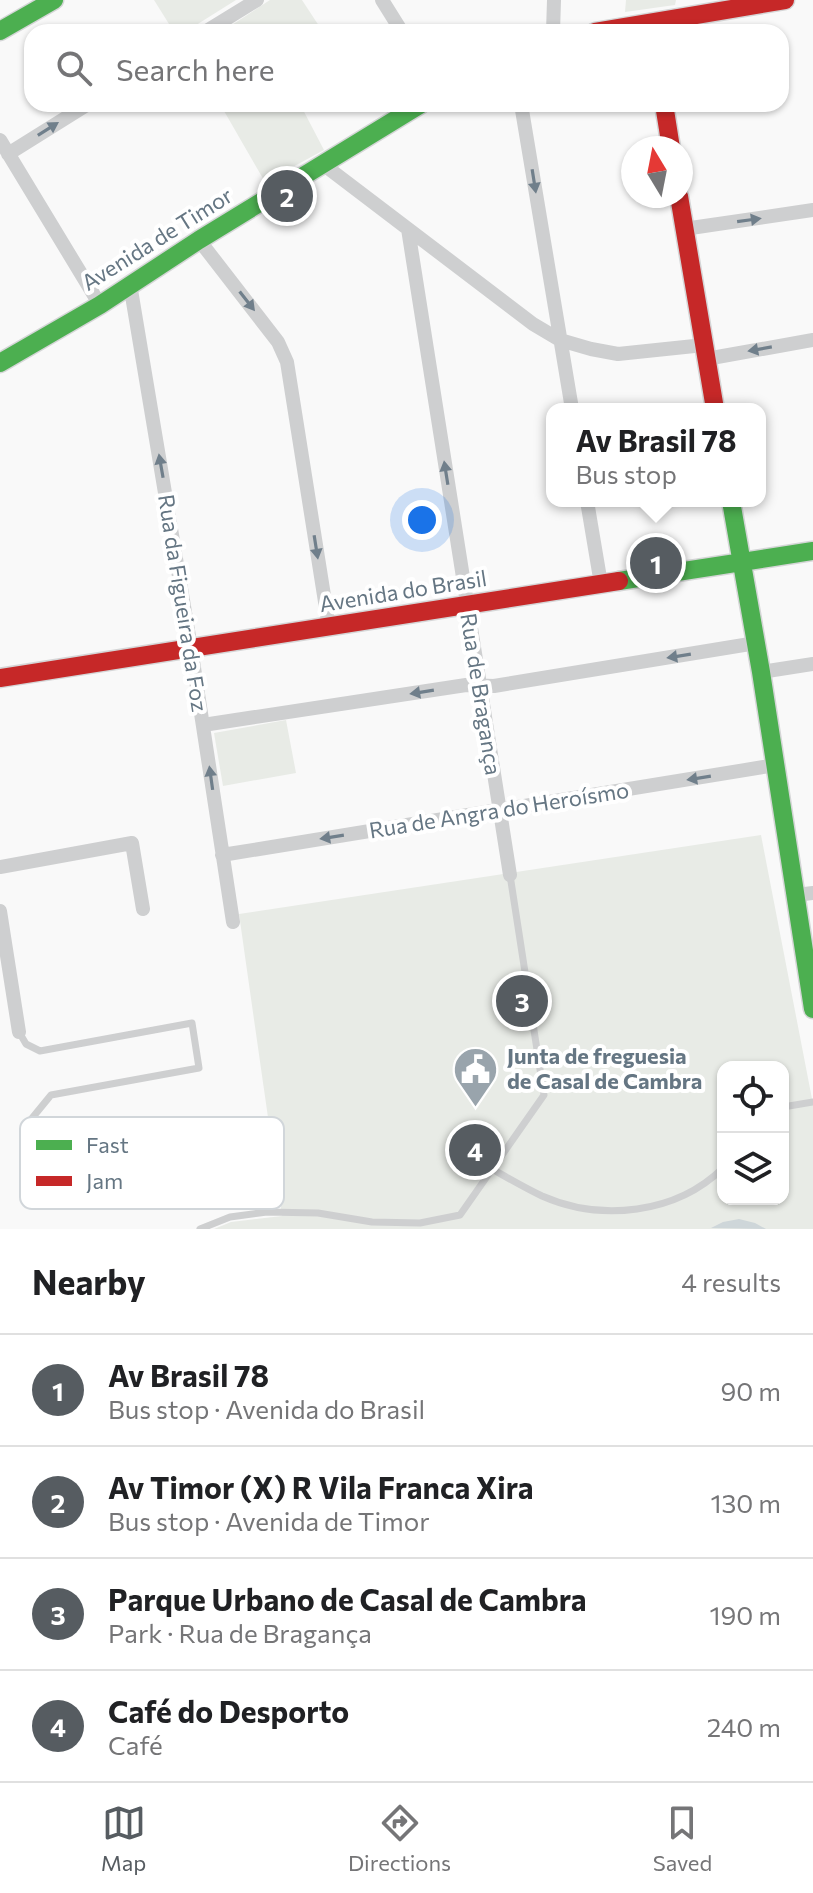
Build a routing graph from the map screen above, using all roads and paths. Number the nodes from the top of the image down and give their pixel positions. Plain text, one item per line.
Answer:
1 (54, 0) edge
2 (257, 0) edge
3 (382, 0) edge
4 (554, 0) edge
5 (785, 0) edge
6 (683, 8) edge
7 (218, 24) edge
8 (397, 24) edge
9 (553, 24) edge
10 (657, 24) edge
11 (0, 31) edge
12 (75, 112) edge
13 (408, 112) edge
14 (522, 112) edge
15 (665, 112) edge
16 (669, 136) edge
17 (0, 140) edge
18 (8, 154) junction
19 (324, 165) junction
20 (681, 208) edge
21 (813, 210) edge
22 (408, 229) junction
23 (684, 229) junction
24 (199, 240) junction
25 (130, 284) junction
26 (100, 305) junction
27 (560, 340) junction
28 (813, 340) edge
29 (705, 352) junction
30 (0, 363) edge
31 (571, 403) edge
32 (714, 403) edge
33 (588, 507) edge
34 (732, 507) edge
35 (813, 551) edge
36 (742, 562) junction
37 (601, 584) junction
38 (467, 605) junction
39 (329, 627) junction
40 (756, 643) junction
41 (191, 648) junction
42 (813, 664) edge
43 (761, 672) junction
44 (0, 678) edge
45 (480, 686) junction
46 (203, 725) junction
47 (776, 765) junction
48 (500, 810) junction
49 (222, 855) junction
50 (0, 867) edge
51 (510, 875) joint
52 (805, 894) edge
53 (143, 909) dead end
54 (0, 911) edge
55 (233, 922) dead end
56 (810, 975) edge
57 (813, 1009) edge
58 (19, 1032) joint
59 (813, 1102) edge
60 (789, 1106) edge
61 (33, 1117) edge
62 (492, 1169) junction
63 (717, 1173) edge
64 (200, 1229) edge

1 - 11 street
2 - 7 street
3 - 8 street
4 - 9 street
5 - 6 street
6 - 10 street
18 -> 12 street
13 - 19 street, Avenida de Timor
14 -> 27 street
15 - 16 street
17 - 18 street
18 - 26 street
19 - 22 street
19 - 24 street, Avenida de Timor
20 - 23 street
23 -> 21 street
22 - 27 street
38 -> 22 street, Rua de Bragança
23 - 29 street
24 - 25 street, Avenida de Timor
24 -> 39 street
25 - 26 street, Avenida de Timor
41 -> 25 street, Rua da Figueira da Foz
26 - 30 street, Avenida de Timor
27 - 29 street
27 - 31 street
28 -> 29 street
29 - 32 street
33 - 37 street
34 - 36 street
35 - 36 street, Avenida do Brasil
36 - 37 street, Avenida do Brasil
36 - 40 street
37 - 38 street, Avenida do Brasil
38 - 39 street, Avenida do Brasil
38 - 45 street, Rua de Bragança
39 - 41 street, Avenida do Brasil
40 - 43 street
40 -> 45 street
41 - 44 street, Avenida do Brasil
41 - 46 street, Rua da Figueira da Foz
42 - 43 street
43 - 47 street
45 -> 46 street
45 - 48 street, Rua de Bragança
49 -> 46 street, Rua da Figueira da Foz
47 -> 48 street, Rua de Angra do Heroísmo
47 - 52 street
48 -> 49 street, Rua de Angra do Heroísmo
48 - 51 street, Rua de Bragança
49 - 55 street, Rua da Figueira da Foz
50 - 53 street
51 - 62 lane
52 - 56 street
54 - 58 street
56 - 57 street
58 - 61 lane
59 - 60 lane
62 - 63 lane
62 - 64 lane

